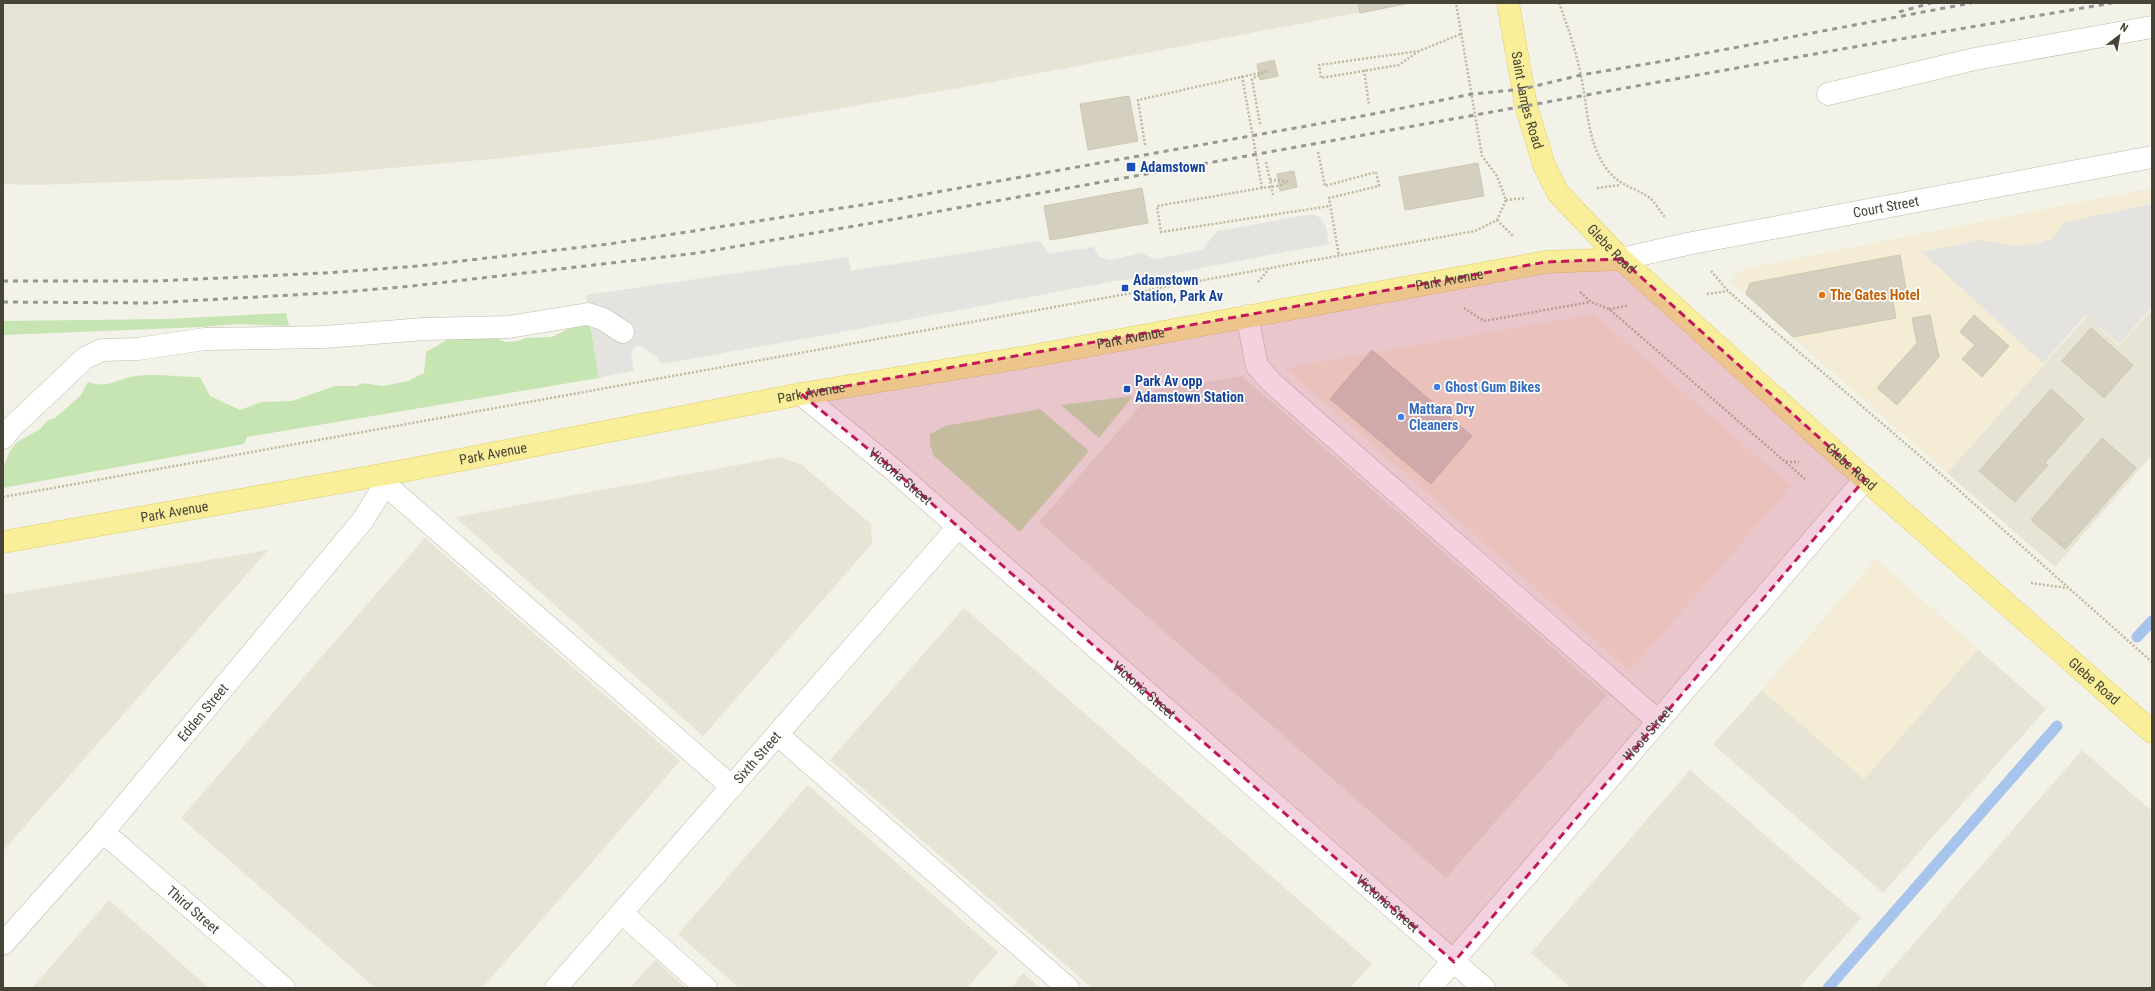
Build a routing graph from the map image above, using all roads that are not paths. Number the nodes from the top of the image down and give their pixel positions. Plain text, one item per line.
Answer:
1 (1508, 3) edge
2 (2152, 27) edge
3 (1828, 94) dead end
4 (2152, 157) edge
5 (1558, 193) joint
6 (1621, 259) junction
7 (1247, 316) junction
8 (623, 332) dead end
9 (801, 394) junction
10 (3, 438) edge
11 (389, 479) junction
12 (1865, 479) junction
13 (958, 527) junction
14 (3, 542) edge
15 (1658, 721) junction
16 (2152, 732) edge
17 (778, 735) junction
18 (732, 787) junction
19 (103, 832) junction
20 (622, 913) junction
21 (3, 944) edge
22 (1454, 962) junction
23 (284, 988) edge
24 (556, 988) edge
25 (706, 988) edge
26 (1068, 988) edge
27 (1430, 988) edge
28 (1484, 988) edge

1 - 5 main road, Saint James Road
2 - 3 street
4 - 6 street, Court Street
5 - 6 main road, Glebe Road
6 - 7 main road, Park Avenue
6 - 12 main road, Glebe Road
7 - 9 main road, Park Avenue
7 - 15 street
8 - 10 street
9 - 11 main road, Park Avenue
9 - 13 street, Victoria Street
11 - 14 main road, Park Avenue
11 - 18 street
11 - 19 street, Edden Street
12 - 15 street, Wood Street
12 - 16 main road, Glebe Road
13 - 17 street, Sixth Street
13 - 22 street, Victoria Street
15 - 22 street, Wood Street
17 - 18 street, Sixth Street
17 - 26 street
18 - 20 street, Sixth Street
19 - 21 street, Edden Street
19 - 23 street, Third Street
20 - 24 street, Sixth Street
20 - 25 street
22 - 27 street, Wood Street
22 - 28 street, Victoria Street

